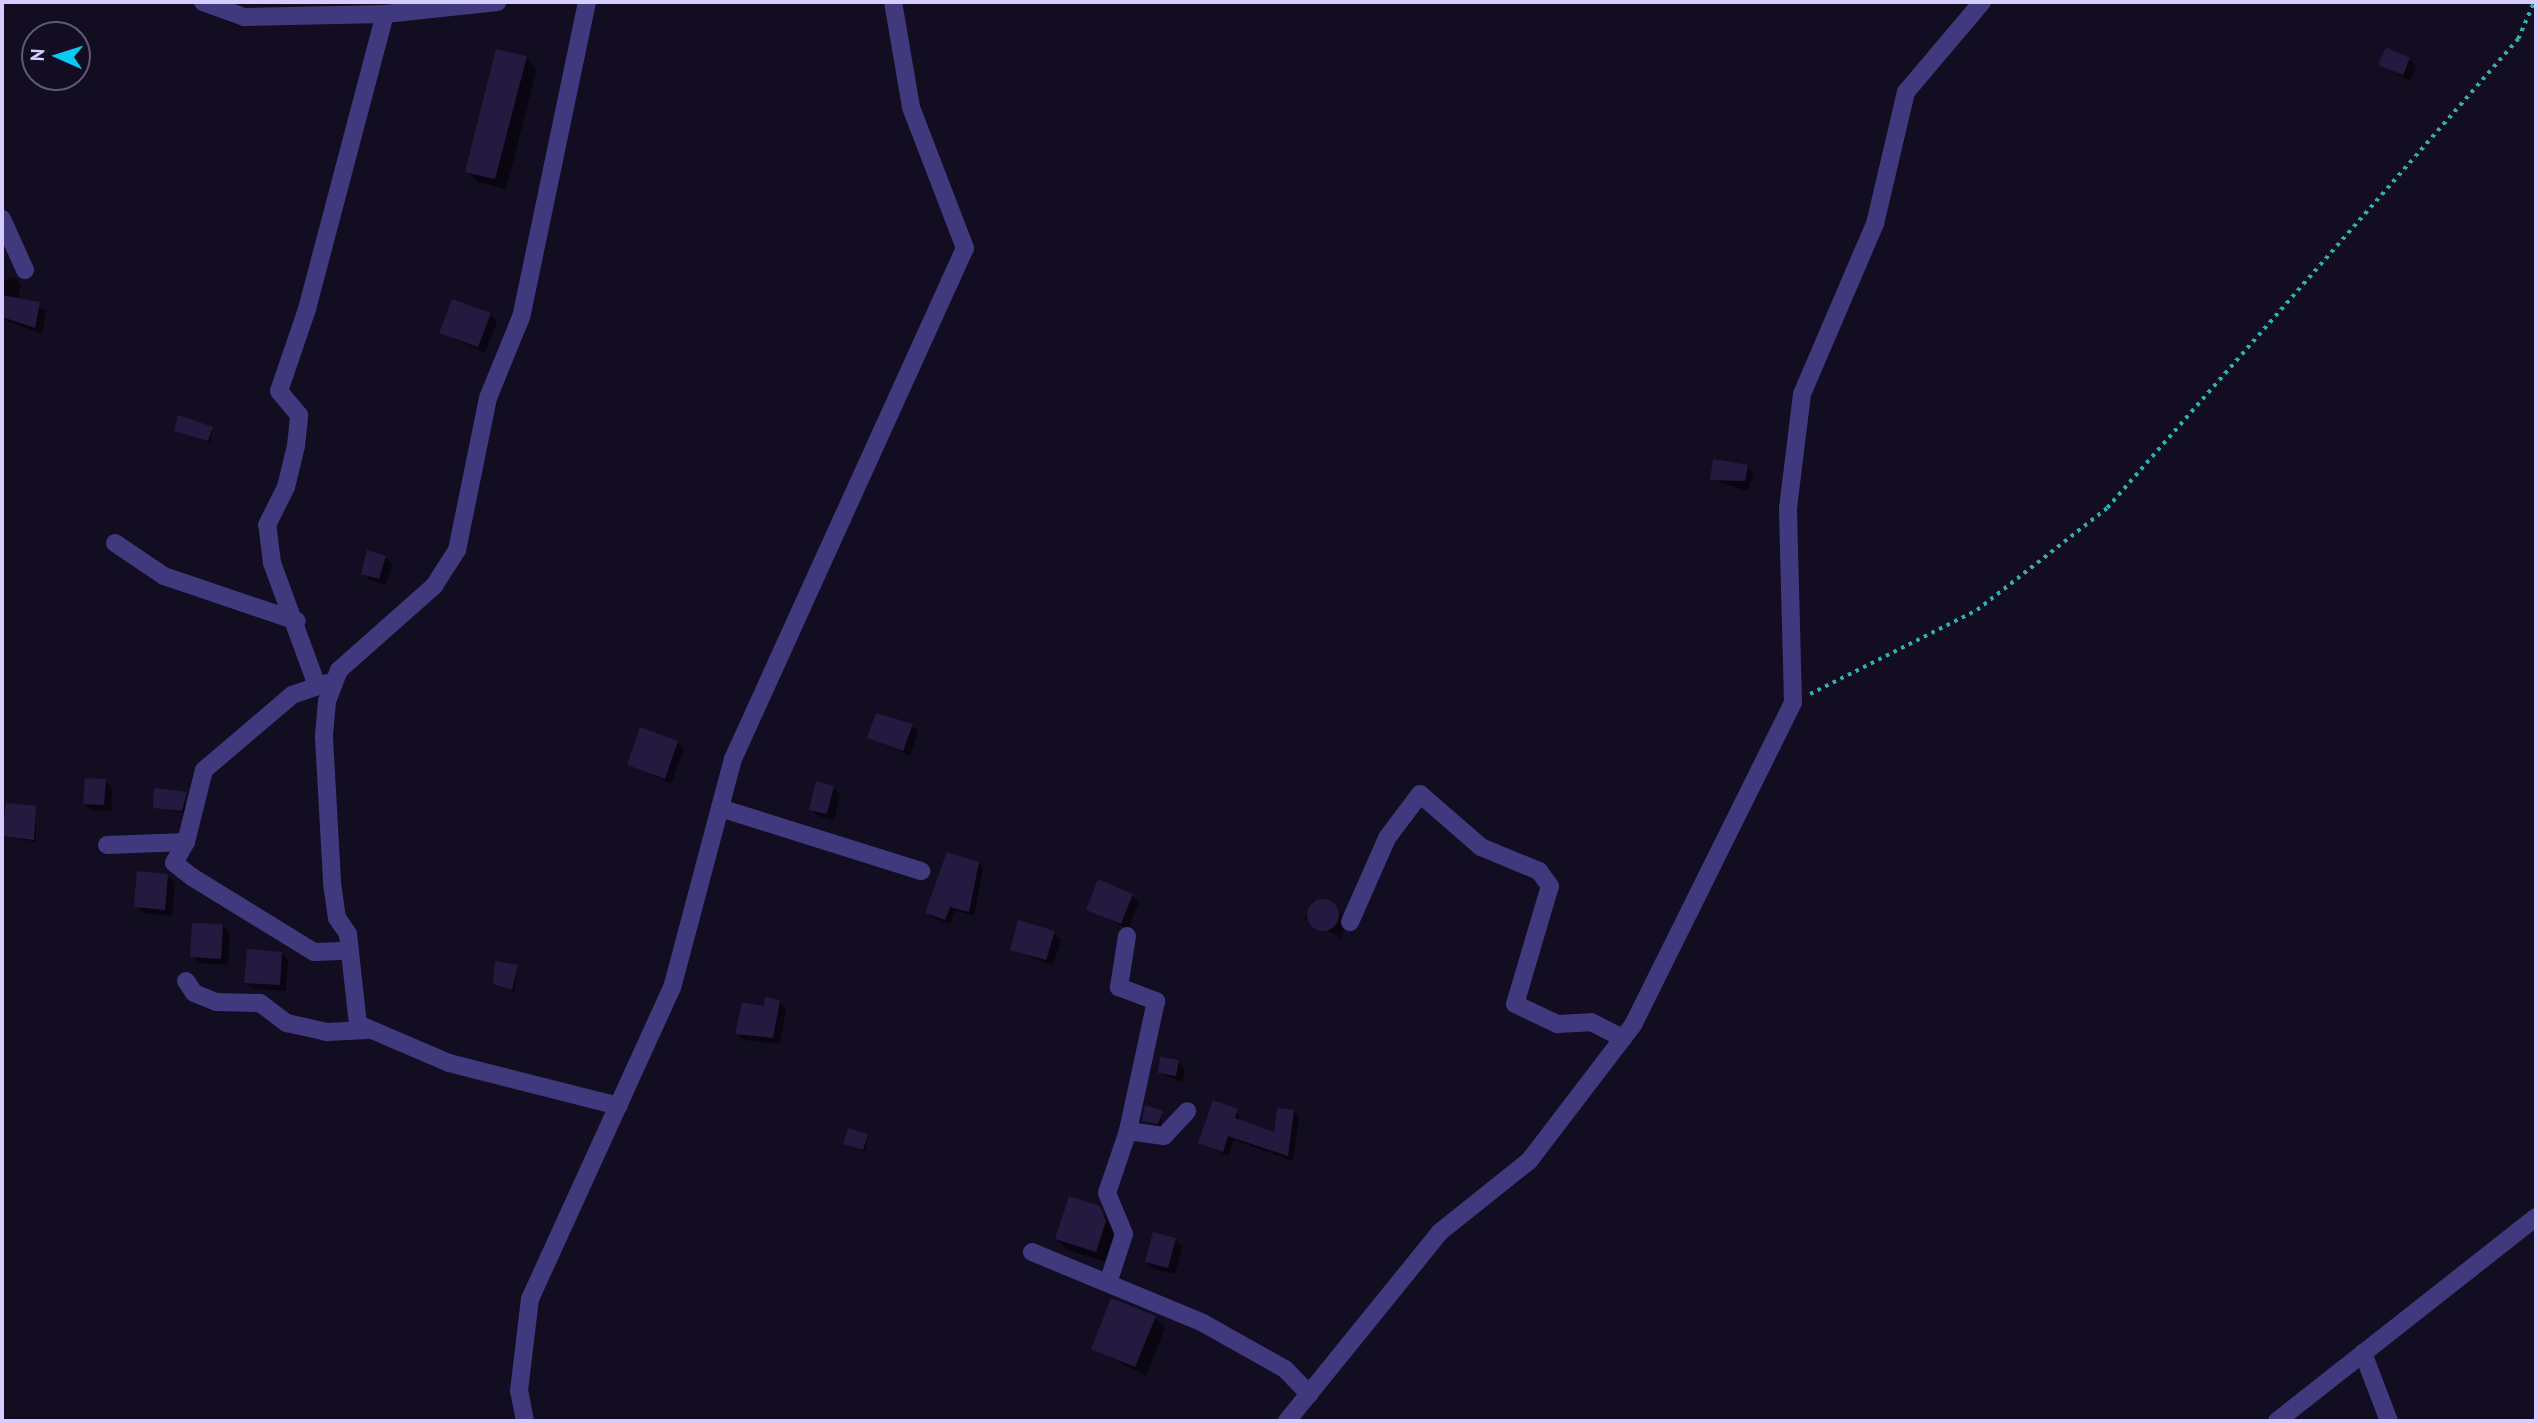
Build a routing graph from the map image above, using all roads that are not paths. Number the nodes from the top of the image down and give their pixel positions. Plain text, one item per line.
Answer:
1 (203, 2) edge
2 (497, 2) edge
3 (587, 2) edge
4 (893, 2) edge
5 (1982, 2) edge
6 (237, 8) edge
7 (385, 14) junction
8 (2, 219) edge
9 (25, 270) dead end
10 (115, 543) dead end
11 (297, 621) junction
12 (325, 683) junction
13 (720, 807) junction
14 (186, 842) junction
15 (107, 845) dead end
16 (921, 871) dead end
17 (1350, 922) dead end
18 (1127, 936) dead end
19 (348, 951) junction
20 (186, 981) dead end
21 (367, 1030) junction
22 (1623, 1038) junction
23 (619, 1105) junction
24 (1187, 1111) dead end
25 (1128, 1131) junction
26 (2536, 1217) edge
27 (1031, 1252) dead end
28 (1109, 1280) junction
29 (2363, 1353) junction
30 (1309, 1394) junction
31 (525, 1421) edge
32 (1287, 1421) edge
33 (2277, 1421) edge
34 (2389, 1421) edge

1 - 6 street
2 - 7 street
3 - 12 street
4 - 13 street
5 - 22 street
6 - 7 street
7 - 11 street
8 - 9 street
10 - 11 street
11 - 12 street
12 - 14 street
12 - 19 street
13 - 16 street
13 - 23 street
14 - 15 street
14 - 19 street
17 - 22 street
18 - 25 street
19 - 21 street
20 - 21 street
21 - 23 street
22 - 30 street
23 - 31 street
24 - 25 street
25 - 28 street
26 - 29 street
27 - 28 street
28 - 30 street
29 - 33 street
29 - 34 street
30 - 32 street

